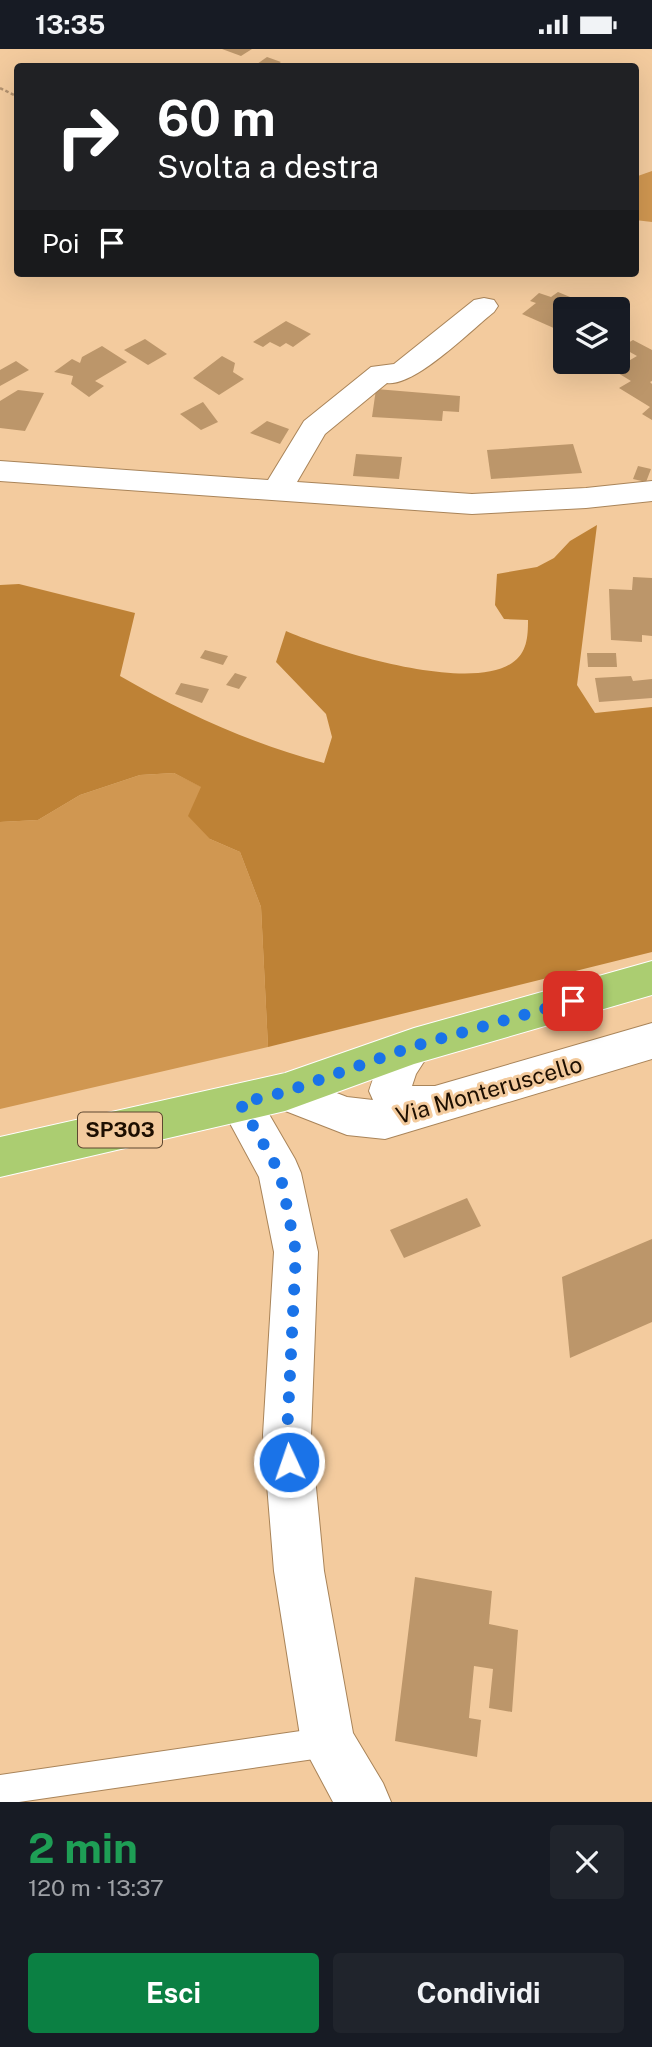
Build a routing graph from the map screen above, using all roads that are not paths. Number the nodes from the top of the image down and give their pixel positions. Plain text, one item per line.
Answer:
1 (484, 306) dead end
2 (0, 471) edge
3 (277, 490) junction
4 (652, 491) edge
5 (652, 978) edge
6 (652, 1041) edge
7 (414, 1046) junction
8 (285, 1092) junction
9 (240, 1103) junction
10 (444, 1105) junction
11 (0, 1157) edge
12 (328, 1742) junction
13 (0, 1790) edge
14 (364, 1802) edge

1 - 3 street
2 - 3 street
3 - 4 street
5 - 7 main road, SP303
6 - 10 street, Via Monteruscello
7 - 8 main road, SP303
7 - 10 street
8 - 9 main road, SP303
8 - 10 street, Via Monteruscello
9 - 11 main road, SP303
9 - 12 street
12 - 13 lane
12 - 14 street

